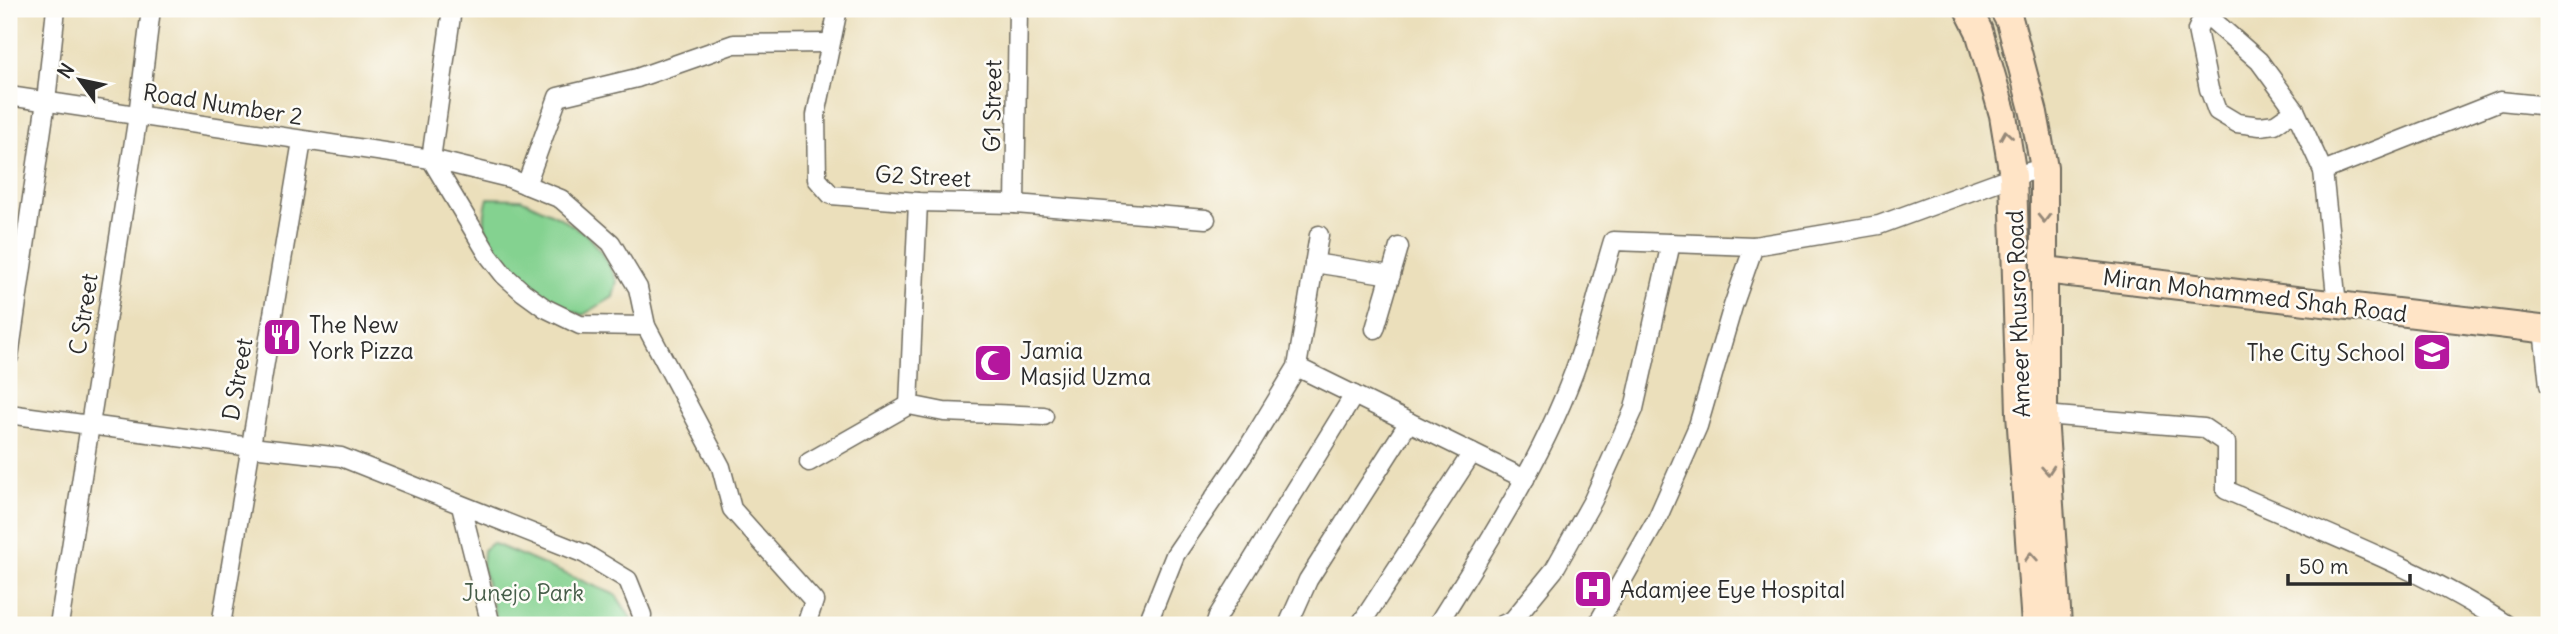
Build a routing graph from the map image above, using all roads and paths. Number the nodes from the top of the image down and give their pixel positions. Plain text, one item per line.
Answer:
1 (55, 9) edge
2 (151, 9) edge
3 (452, 9) edge
4 (838, 9) edge
5 (1018, 9) edge
6 (1968, 9) edge
7 (2003, 9) edge
8 (2203, 11) edge
9 (830, 43) junction
10 (9, 96) edge
11 (46, 101) junction
12 (2549, 106) edge
13 (2295, 110) junction
14 (138, 116) junction
15 (302, 141) junction
16 (431, 159) junction
17 (2043, 168) junction
18 (2323, 171) junction
19 (2013, 176) junction
20 (526, 185) junction
21 (918, 202) junction
22 (1015, 204) junction
23 (1206, 219) dead end
24 (1319, 235) dead end
25 (1671, 243) junction
26 (1754, 246) junction
27 (1399, 247) dead end
28 (2015, 253) junction
29 (1314, 263) junction
30 (2045, 271) junction
31 (1391, 275) junction
32 (2016, 290) junction
33 (2337, 305) junction
34 (646, 326) junction
35 (1375, 329) dead end
36 (2546, 330) edge
37 (9, 357) edge
38 (1297, 367) junction
39 (2549, 385) edge
40 (1354, 395) junction
41 (909, 405) junction
42 (9, 414) edge
43 (2044, 415) junction
44 (1044, 416) dead end
45 (1409, 422) junction
46 (91, 425) junction
47 (251, 447) junction
48 (1472, 453) junction
49 (809, 462) dead end
50 (1525, 479) junction
51 (461, 506) junction
52 (59, 625) edge
53 (221, 625) edge
54 (491, 625) edge
55 (641, 625) edge
56 (806, 625) edge
57 (1147, 625) edge
58 (1215, 625) edge
59 (1288, 625) edge
60 (1360, 625) edge
61 (1437, 625) edge
62 (1502, 625) edge
63 (1597, 625) edge
64 (2035, 625) edge
65 (2058, 625) edge
66 (2507, 625) edge

1 - 11 street
2 - 14 street, C Street
3 - 16 street
4 - 9 street, G2 Street
5 - 22 street, G1 Street
19 -> 6 main road, Ameer Khusro Road
7 - 17 main road, Ameer Khusro Road
8 - 13 street
8 - 13 street
9 - 20 street
9 - 21 street, G2 Street
10 - 11 street, Road Number 2
11 - 14 street, Road Number 2
11 - 37 street
12 - 18 street
13 - 18 street
14 - 15 street, Road Number 2
14 - 46 street, C Street
15 - 16 street, Road Number 2
15 - 47 street, D Street
16 - 20 street, Road Number 2
16 - 34 street
17 - 19 street
17 -> 30 main road, Ameer Khusro Road
18 - 33 street
19 - 26 street
19 - 28 main road, Ameer Khusro Road
20 - 34 street, Road Number 2
21 - 22 street, G2 Street
21 - 41 street
22 - 23 street, G2 Street
24 - 29 street
25 - 26 street
25 - 50 street
25 - 62 street
26 - 63 street
27 - 31 street
28 - 30 main road
28 - 32 main road, Ameer Khusro Road
29 - 31 street
29 - 38 street
30 - 32 main road
30 - 33 main road, Miran Mohammed Shah Road
30 - 43 main road, Ameer Khusro Road
31 - 35 street
64 -> 32 main road, Ameer Khusro Road
33 - 36 main road, Miran Mohammed Shah Road
34 - 56 street, Road Number 2
36 - 39 street
38 - 40 street
38 - 57 street
40 - 45 street
40 - 58 street
41 - 44 street
41 - 49 street
42 - 46 street
43 -> 65 main road, Ameer Khusro Road
43 - 66 street
45 - 48 street
45 - 59 street
46 - 47 street
46 - 52 street, C Street
47 - 51 street
47 - 53 street, D Street
48 - 50 street
48 - 60 street
50 - 61 street
51 - 54 street
51 - 55 street

